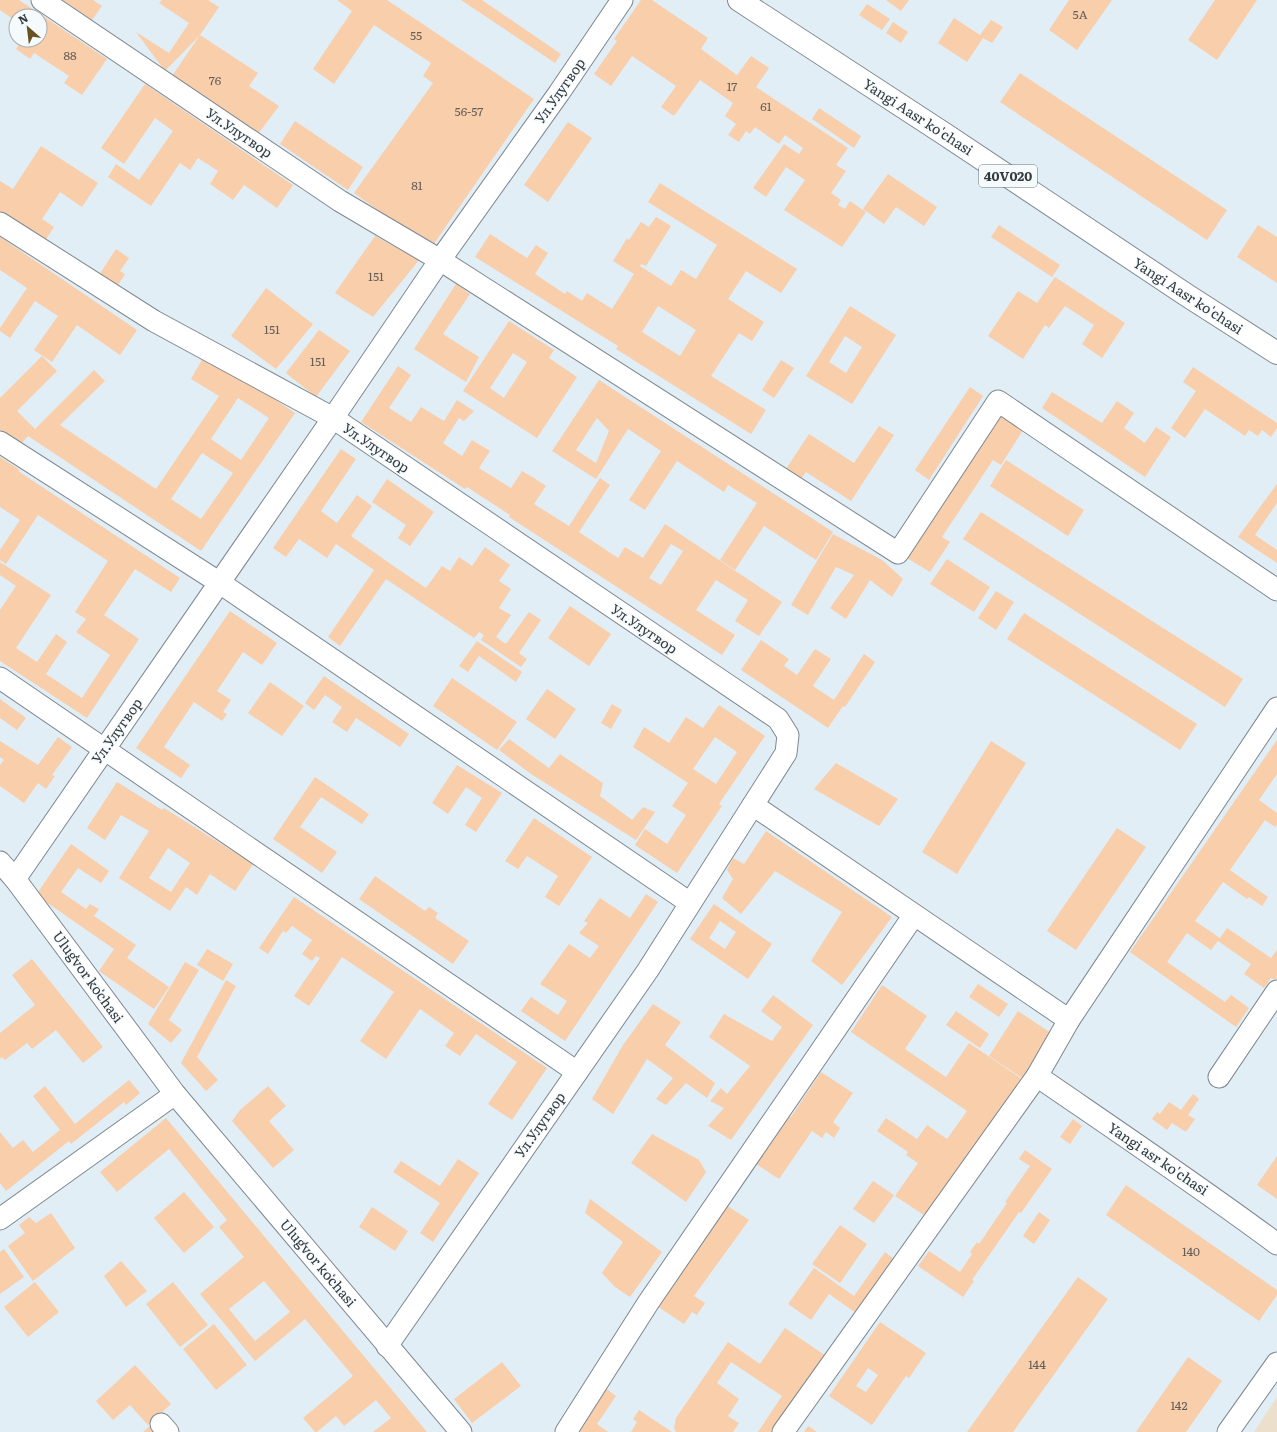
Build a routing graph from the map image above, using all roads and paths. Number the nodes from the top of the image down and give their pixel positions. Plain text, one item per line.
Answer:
1 (42, 0) edge
2 (622, 0) edge
3 (739, 0) edge
4 (0, 223) edge
5 (440, 260) junction
6 (1277, 353) edge
7 (333, 418) junction
8 (0, 442) edge
9 (220, 583) junction
10 (1277, 590) edge
11 (0, 678) edge
12 (1277, 708) edge
13 (105, 749) junction
14 (753, 805) junction
15 (0, 862) edge
16 (15, 879) junction
17 (690, 903) junction
18 (914, 915) junction
19 (1277, 991) edge
20 (1069, 1020) junction
21 (577, 1072) junction
22 (1037, 1076) junction
23 (1219, 1077) dead end
24 (175, 1094) junction
25 (2, 1212) edge
26 (1277, 1244) edge
27 (387, 1346) junction
28 (1277, 1363) edge
29 (461, 1432) edge
30 (566, 1432) edge
31 (783, 1432) edge
32 (1228, 1432) edge

1 - 5 street, Ул.Улугвор
2 - 5 street, Ул.Улугвор
3 - 6 main road, Yangi Aasr ko'chasi / 40V020
4 - 7 street, Ул.Улугвор
5 - 7 street, Ул.Улугвор
5 - 10 street, Ул.Улугвор
7 - 9 street, Ул.Улугвор
7 - 14 street, Ул.Улугвор
8 - 9 street
9 - 13 street, Ул.Улугвор
9 - 17 street
11 - 13 street
12 - 20 street
13 - 16 street, Ул.Улугвор
13 - 21 street
14 - 17 street, Ул.Улугвор
14 - 18 street
15 - 16 street, Ulugʻvor koʻchasi
16 - 24 street, Ulugʻvor koʻchasi
17 - 21 street, Ул.Улугвор
18 - 20 street
18 - 30 street
19 - 23 street
20 - 22 street
21 - 27 street, Ул.Улугвор
22 - 26 street, Yangi asr ko'chasi
22 - 31 street
24 - 25 street
24 - 27 street, Ulugʻvor koʻchasi
27 - 29 street, Ulugʻvor koʻchasi
28 - 32 street

